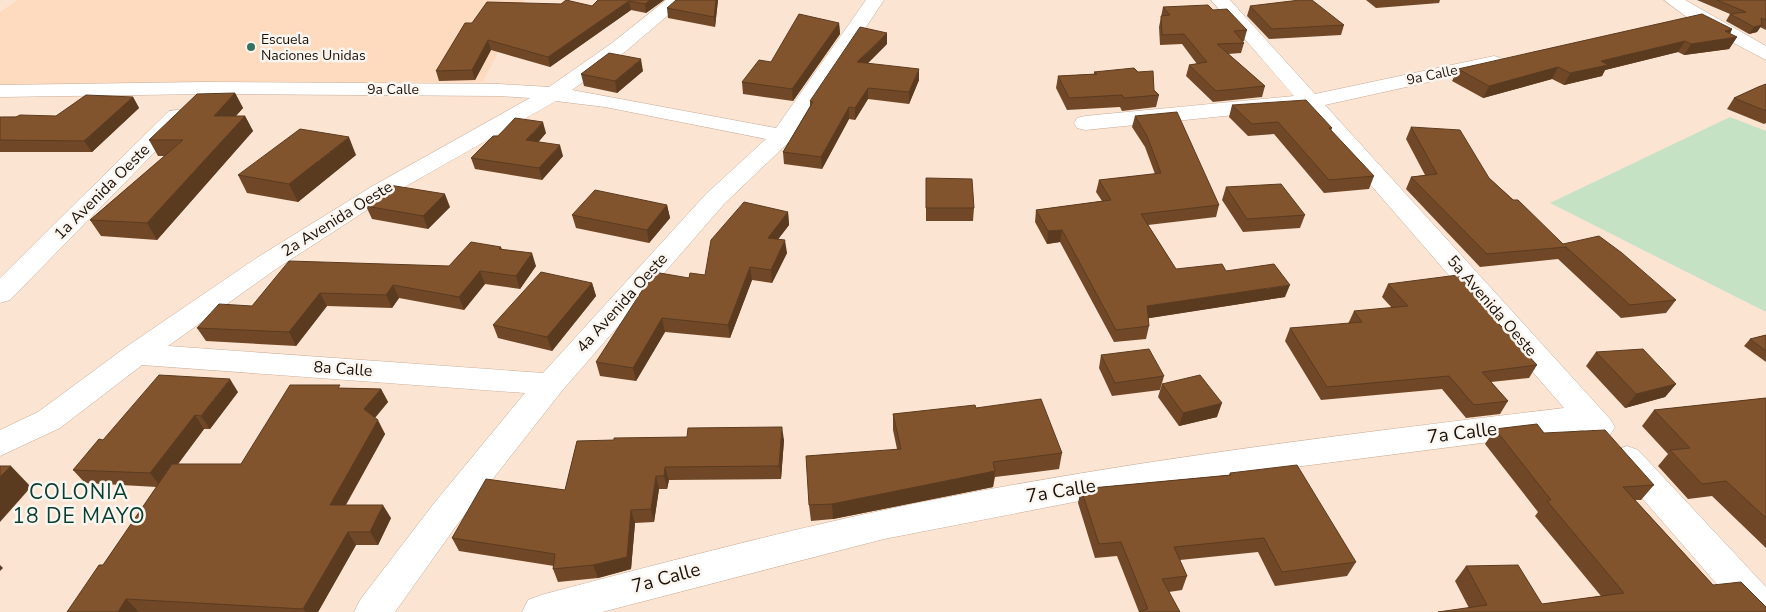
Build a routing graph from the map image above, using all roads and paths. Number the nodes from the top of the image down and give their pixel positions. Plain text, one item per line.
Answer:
1 (676, 0) edge
2 (875, 0) edge
3 (1220, 0) edge
4 (1674, 0) edge
5 (1698, 17) junction
6 (1669, 24) edge
7 (1766, 54) edge
8 (1515, 57) edge
9 (205, 88) junction
10 (2, 93) edge
11 (553, 94) junction
12 (1312, 101) junction
13 (1085, 123) dead end
14 (782, 136) junction
15 (0, 294) edge
16 (136, 354) junction
17 (550, 384) junction
18 (1590, 417) junction
19 (0, 444) edge
20 (373, 612) edge
21 (541, 612) edge
22 (1765, 612) edge

1 - 11 street, 2a Avenida Oeste
2 - 14 street, 4a Avenida Oeste
3 - 12 street, 5a Avenida Oeste
4 - 5 street
5 - 6 street
5 - 7 street
8 - 12 street, 9a Calle
9 - 10 street, 9a Calle
9 - 11 street, 9a Calle
9 - 15 street, 1a Avenida Oeste
11 - 14 street, 9a Calle
11 - 16 street, 2a Avenida Oeste
12 - 13 street, 9a Calle
12 - 18 street, 5a Avenida Oeste
14 - 17 street, 4a Avenida Oeste
16 - 17 street, 8a Calle
16 - 19 street, 2a Avenida Oeste
17 - 20 street, 4a Avenida Oeste
18 - 21 street, 7a Calle
18 - 22 street, 5a Avenida Oeste

